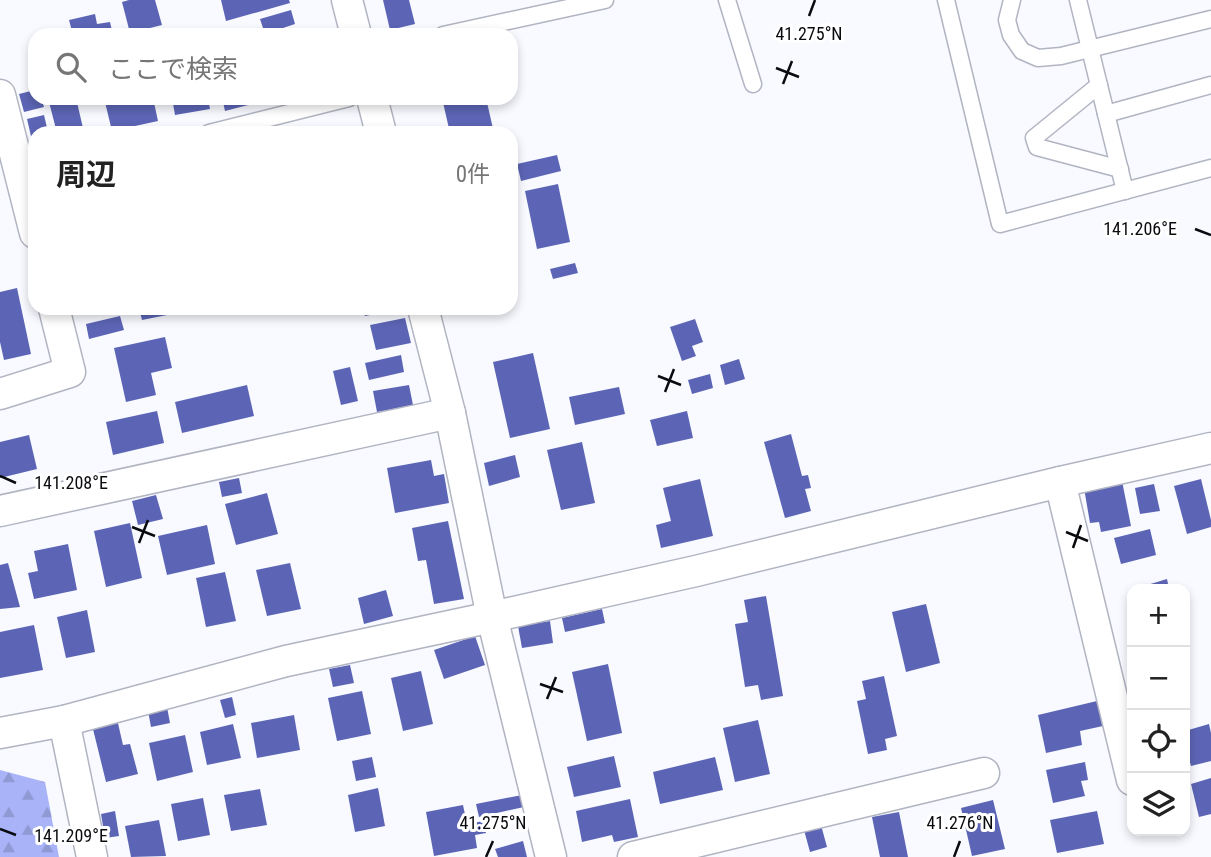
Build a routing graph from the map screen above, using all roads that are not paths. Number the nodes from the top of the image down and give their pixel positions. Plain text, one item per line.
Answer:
1 (347, 0) edge
2 (605, 0) edge
3 (727, 0) edge
4 (946, 0) edge
5 (1012, 0) edge
6 (1078, 0) edge
7 (1211, 19) edge
8 (354, 28) edge
9 (475, 28) edge
10 (1090, 49) junction
11 (753, 84) dead end
12 (1099, 85) junction
13 (1211, 85) edge
14 (0, 95) edge
15 (321, 105) edge
16 (374, 105) edge
17 (1106, 114) junction
18 (237, 126) edge
19 (379, 126) edge
20 (1120, 169) junction
21 (1211, 169) edge
22 (1125, 191) junction
23 (28, 205) edge
24 (56, 315) edge
25 (426, 315) edge
26 (0, 394) edge
27 (450, 414) junction
28 (1211, 448) edge
29 (1060, 482) junction
30 (0, 511) edge
31 (492, 617) junction
32 (64, 720) junction
33 (0, 733) edge
34 (984, 773) dead end
35 (1130, 773) edge
36 (92, 857) edge
37 (551, 857) edge
38 (633, 857) edge

1 - 8 street
2 - 9 lane
3 - 11 lane
4 - 22 lane
5 - 10 lane
6 - 10 lane
7 - 10 lane
10 - 12 lane
12 - 17 lane
12 - 20 lane
13 - 17 lane
14 - 23 street
15 - 18 lane
16 - 19 street
17 - 20 lane
20 - 22 lane
21 - 22 lane
24 - 26 street
25 - 27 street
27 - 30 street
27 - 31 street
28 - 29 street
29 - 31 street
29 - 35 street
31 - 32 street
31 - 37 street
32 - 33 street
32 - 36 street
34 - 38 street

